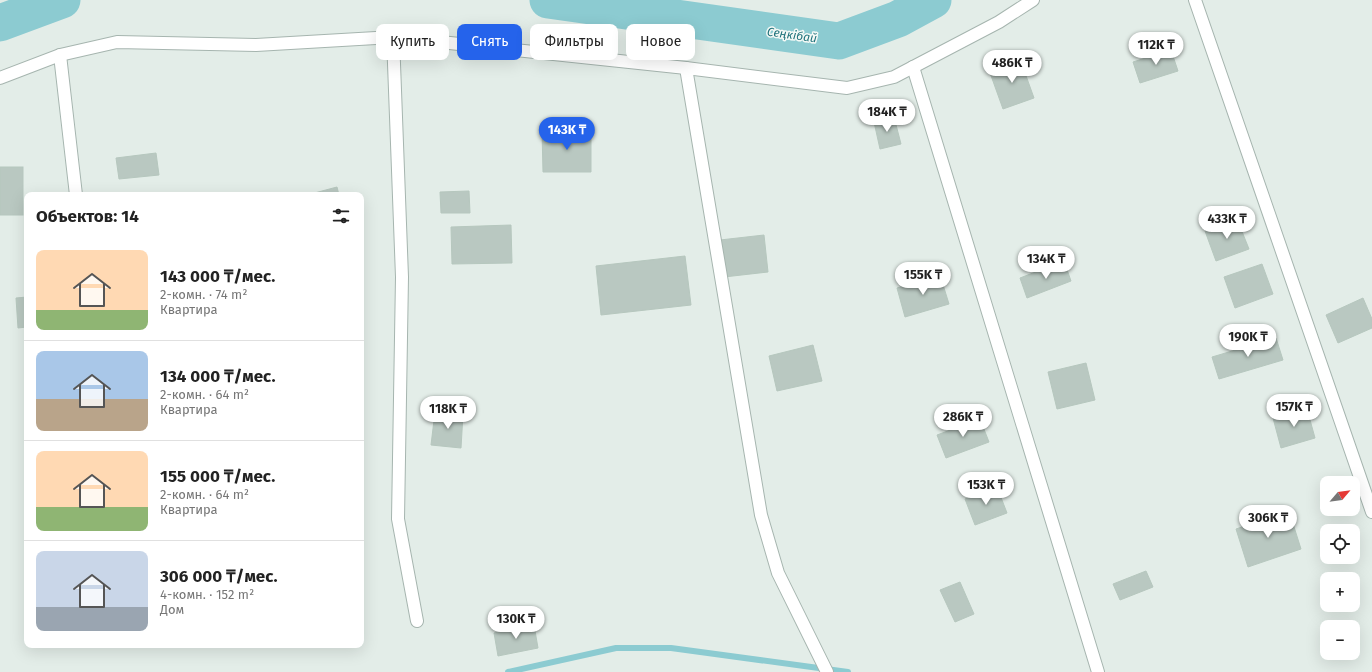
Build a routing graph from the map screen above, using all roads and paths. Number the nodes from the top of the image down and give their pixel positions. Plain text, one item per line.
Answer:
1 (1033, 0) edge
2 (1195, 0) edge
3 (376, 38) edge
4 (449, 43) edge
5 (60, 55) junction
6 (394, 60) edge
7 (913, 67) junction
8 (686, 68) junction
9 (0, 78) edge
10 (76, 192) edge
11 (1372, 512) edge
12 (417, 621) dead end
13 (827, 672) edge
14 (1098, 672) edge

1 - 7 street
2 - 11 street
3 - 5 street
4 - 8 street
5 - 9 street
5 - 10 street
6 - 12 street
7 - 8 street
7 - 14 street
8 - 13 street

